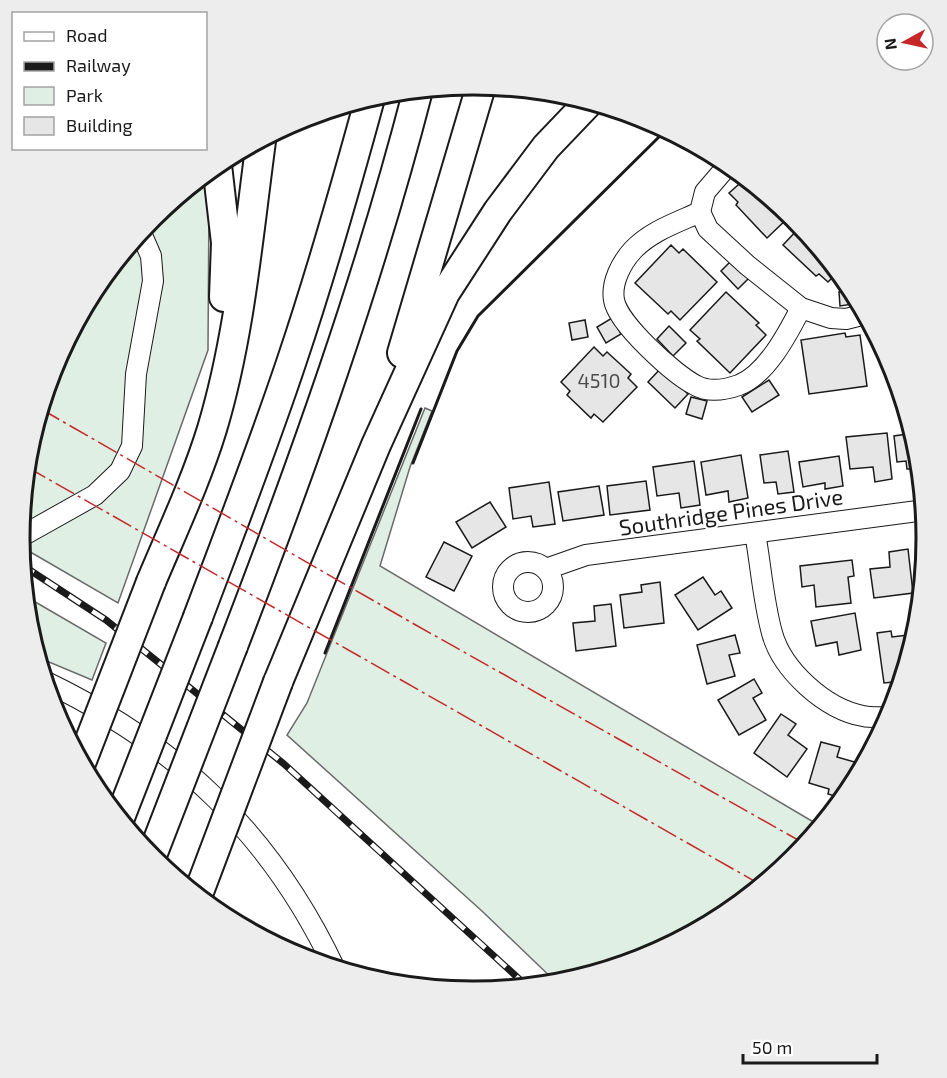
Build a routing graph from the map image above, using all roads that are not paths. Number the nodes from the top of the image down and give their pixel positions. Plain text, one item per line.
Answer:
1 (478, 95) edge
2 (415, 99) edge
3 (367, 109) edge
4 (582, 109) edge
5 (260, 151) edge
6 (722, 172) edge
7 (218, 176) edge
8 (700, 212) junction
9 (145, 242) edge
10 (801, 308) junction
11 (857, 316) edge
12 (212, 427) junction
13 (376, 444) junction
14 (916, 511) edge
15 (30, 531) edge
16 (755, 533) junction
17 (546, 569) dead end
18 (56, 686) edge
19 (879, 717) edge
20 (85, 753) edge
21 (123, 810) edge
22 (154, 847) edge
23 (200, 888) edge
24 (326, 957) edge

1 - 13 highway
2 - 22 highway, bridge
3 - 21 highway, bridge
4 - 13 highway
5 - 12 highway
6 - 8 street
7 - 12 highway
8 - 10 street
8 - 10 street
9 - 15 street
10 - 11 street
12 - 20 highway, bridge
13 - 23 highway, bridge
14 - 16 street, Southridge Pines Drive
16 - 17 street, Southridge Pines Drive
16 - 19 street
18 - 24 street

